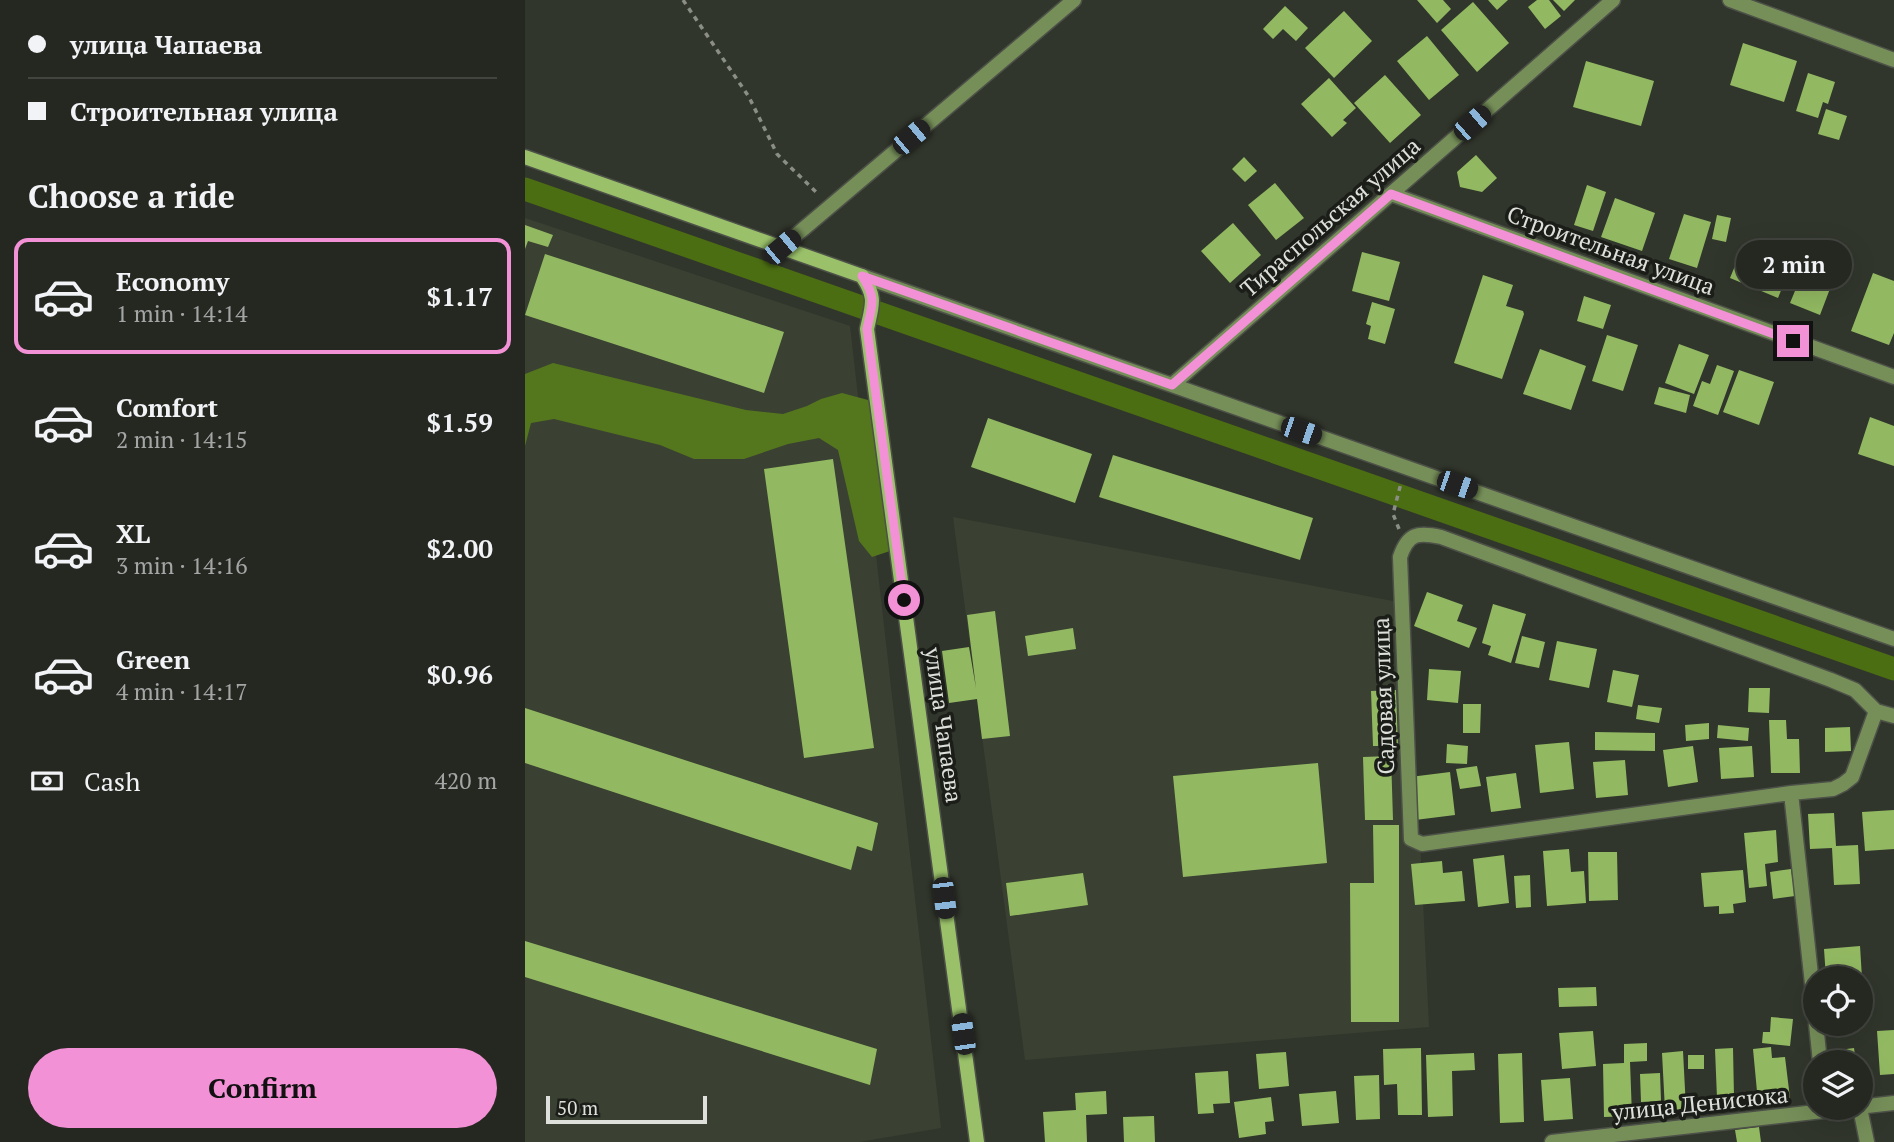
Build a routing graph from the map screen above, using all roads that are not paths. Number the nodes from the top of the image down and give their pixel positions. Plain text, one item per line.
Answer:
1 (1074, 0) edge
2 (1613, 0) edge
3 (1730, 0) edge
4 (1894, 60) edge
5 (525, 157) edge
6 (1391, 194) junction
7 (782, 247) junction
8 (862, 276) junction
9 (1894, 377) edge
10 (1172, 385) junction
11 (1894, 639) edge
12 (1877, 711) junction
13 (1894, 716) edge
14 (1791, 793) junction
15 (1810, 966) edge
16 (1894, 1103) edge
17 (1873, 1106) edge
18 (1803, 1113) edge
19 (1862, 1120) edge
20 (977, 1142) edge
21 (1552, 1142) edge
22 (1867, 1142) edge

1 - 7 street
2 - 6 street, Тираспольская улица
3 - 4 street
5 - 7 street
6 - 9 street, Строительная улица
6 - 10 street, Тираспольская улица
7 - 8 street
8 - 10 street
8 - 20 street, улица Чапаева
10 - 11 street
12 - 13 street, Садовая улица
12 - 14 street, Садовая улица
12 - 14 street, Садовая улица
14 - 15 street
16 - 17 street, улица Денисюка
18 - 21 street, улица Денисюка
19 - 22 street

